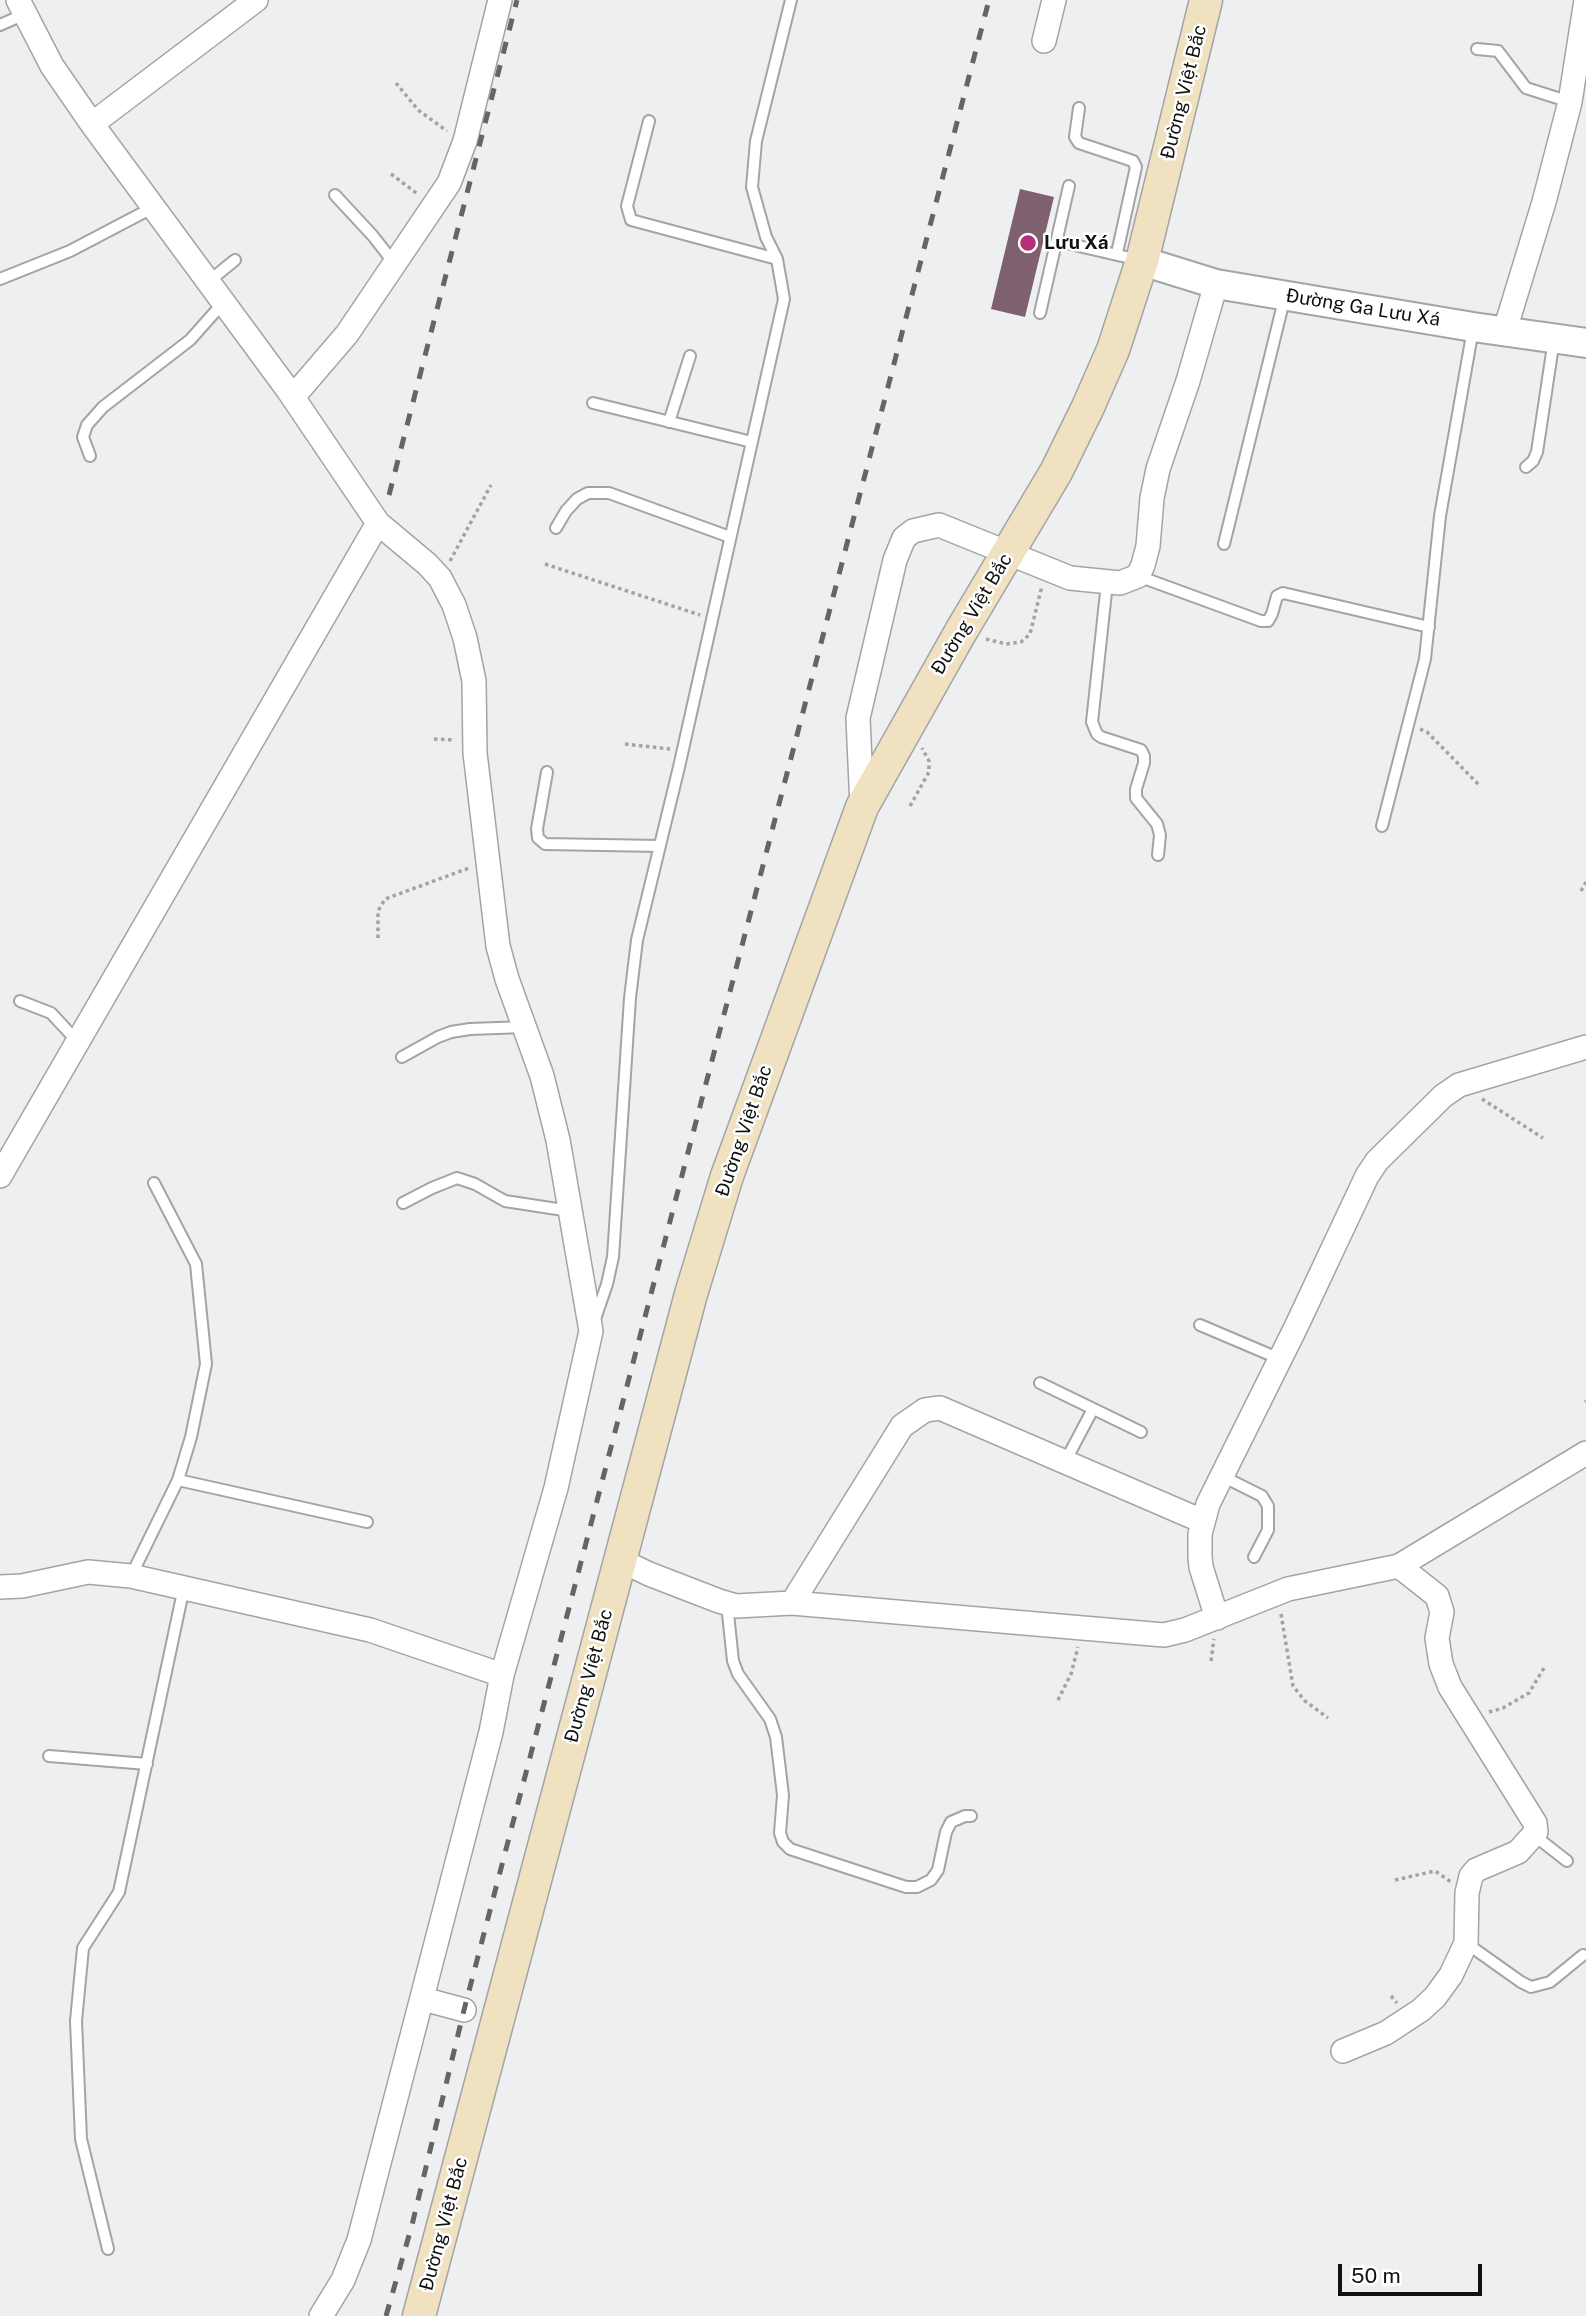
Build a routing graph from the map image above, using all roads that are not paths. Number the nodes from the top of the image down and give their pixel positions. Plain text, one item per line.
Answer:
1 (256, 0) edge
2 (500, 0) edge
3 (791, 0) edge
4 (1054, 0) edge
5 (1206, 0) edge
6 (1586, 0) edge
7 (22, 7) edge
8 (0, 25) edge
9 (1044, 41) dead end
10 (1477, 48) dead end
11 (1570, 102) junction
12 (1079, 108) dead end
13 (649, 121) dead end
14 (92, 124) junction
15 (1069, 186) dead end
16 (335, 195) dead end
17 (152, 208) junction
18 (1057, 241) junction
19 (1129, 257) junction
20 (777, 258) junction
21 (235, 260) dead end
22 (394, 263) junction
23 (0, 279) edge
24 (208, 282) junction
25 (1216, 284) junction
26 (1285, 296) junction
27 (223, 303) junction
28 (1040, 313) dead end
29 (1473, 327) junction
30 (1505, 330) junction
31 (1555, 338) junction
32 (1586, 343) edge
33 (690, 356) dead end
34 (293, 397) junction
35 (593, 403) dead end
36 (669, 422) junction
37 (752, 442) junction
38 (90, 456) dead end
39 (1526, 467) dead end
40 (378, 523) junction
41 (556, 528) dead end
42 (730, 537) junction
43 (1224, 544) dead end
44 (1009, 553) junction
45 (1138, 576) junction
46 (1107, 583) junction
47 (1429, 627) junction
48 (547, 772) dead end
49 (862, 807) junction
50 (1382, 826) dead end
51 (660, 846) junction
52 (1158, 855) dead end
53 (20, 1001) dead end
54 (525, 1027) junction
55 (77, 1041) junction
56 (1586, 1047) edge
57 (402, 1057) dead end
58 (0, 1176) edge
59 (154, 1183) dead end
60 (403, 1203) dead end
61 (570, 1211) junction
62 (1200, 1325) dead end
63 (591, 1331) junction
64 (1280, 1359) junction
65 (1040, 1383) dead end
66 (1093, 1409) junction
67 (1141, 1432) dead end
68 (1586, 1453) edge
69 (1066, 1462) junction
70 (1222, 1476) junction
71 (178, 1480) junction
72 (1202, 1521) junction
73 (367, 1522) dead end
74 (1254, 1557) dead end
75 (620, 1560) junction
76 (1399, 1566) junction
77 (131, 1576) junction
78 (0, 1587) edge
79 (184, 1587) junction
80 (792, 1603) junction
81 (727, 1604) junction
82 (1217, 1618) junction
83 (502, 1675) junction
84 (48, 1756) dead end
85 (146, 1764) junction
86 (971, 1816) dead end
87 (1535, 1836) junction
88 (1567, 1861) dead end
89 (1466, 1943) junction
90 (1583, 1955) dead end
91 (423, 1999) junction
92 (464, 2010) dead end
93 (1343, 2051) dead end
94 (108, 2249) dead end
95 (321, 2316) edge
96 (419, 2316) edge

1 - 14 street
2 - 22 street
3 - 20 lane
4 - 9 street
5 - 19 main road, Đường Việt Bắc
6 - 11 street
7 - 8 lane
7 - 14 street
10 - 11 lane
11 - 30 street
12 - 19 lane
13 - 20 lane
14 - 17 street
15 - 18 lane
16 - 22 lane
17 - 23 lane
17 - 24 street
18 - 19 lane
18 - 28 lane
19 - 25 street, Đường Ga Lưu Xá
19 - 44 main road, Đường Việt Bắc
20 - 37 lane
21 - 24 lane
22 - 34 street
24 - 27 street
25 - 26 street, Đường Ga Lưu Xá
25 - 45 street
26 - 29 street, Đường Ga Lưu Xá
26 - 43 lane
27 - 34 street
27 - 38 lane
29 - 30 street, Đường Ga Lưu Xá
29 - 47 lane
30 - 31 street, Đường Ga Lưu Xá
31 - 32 street, Đường Ga Lưu Xá
31 - 39 lane
33 - 36 lane
34 - 40 street
35 - 36 lane
36 - 37 lane
37 - 42 lane
40 - 54 street
40 - 55 street
41 - 42 lane
42 - 51 lane
44 - 46 street
44 - 49 main road, Đường Việt Bắc
44 - 49 street
45 - 46 street
45 - 47 lane
46 - 52 lane
47 - 50 lane
48 - 51 lane
49 - 75 main road, Đường Việt Bắc
51 - 63 lane
53 - 55 lane
54 - 57 lane
54 - 61 street
55 - 58 street
56 - 64 street
59 - 71 lane
60 - 61 lane
61 - 63 street
62 - 64 lane
63 - 83 street
64 - 70 street
65 - 66 lane
66 - 67 lane
66 - 69 lane
68 - 76 street
69 - 72 street
69 - 80 street
70 - 72 street
70 - 74 lane
71 - 73 lane
71 - 77 lane
72 - 82 street
75 - 81 street
75 - 96 main road, Đường Việt Bắc
76 - 82 street
76 - 87 street
77 - 78 street
77 - 79 street
79 - 83 street
79 - 85 lane
80 - 81 street
80 - 82 street
81 - 86 lane
83 - 91 street
84 - 85 lane
85 - 94 lane
87 - 88 lane
87 - 89 street
89 - 90 lane
89 - 93 street
91 - 92 street
91 - 95 street

